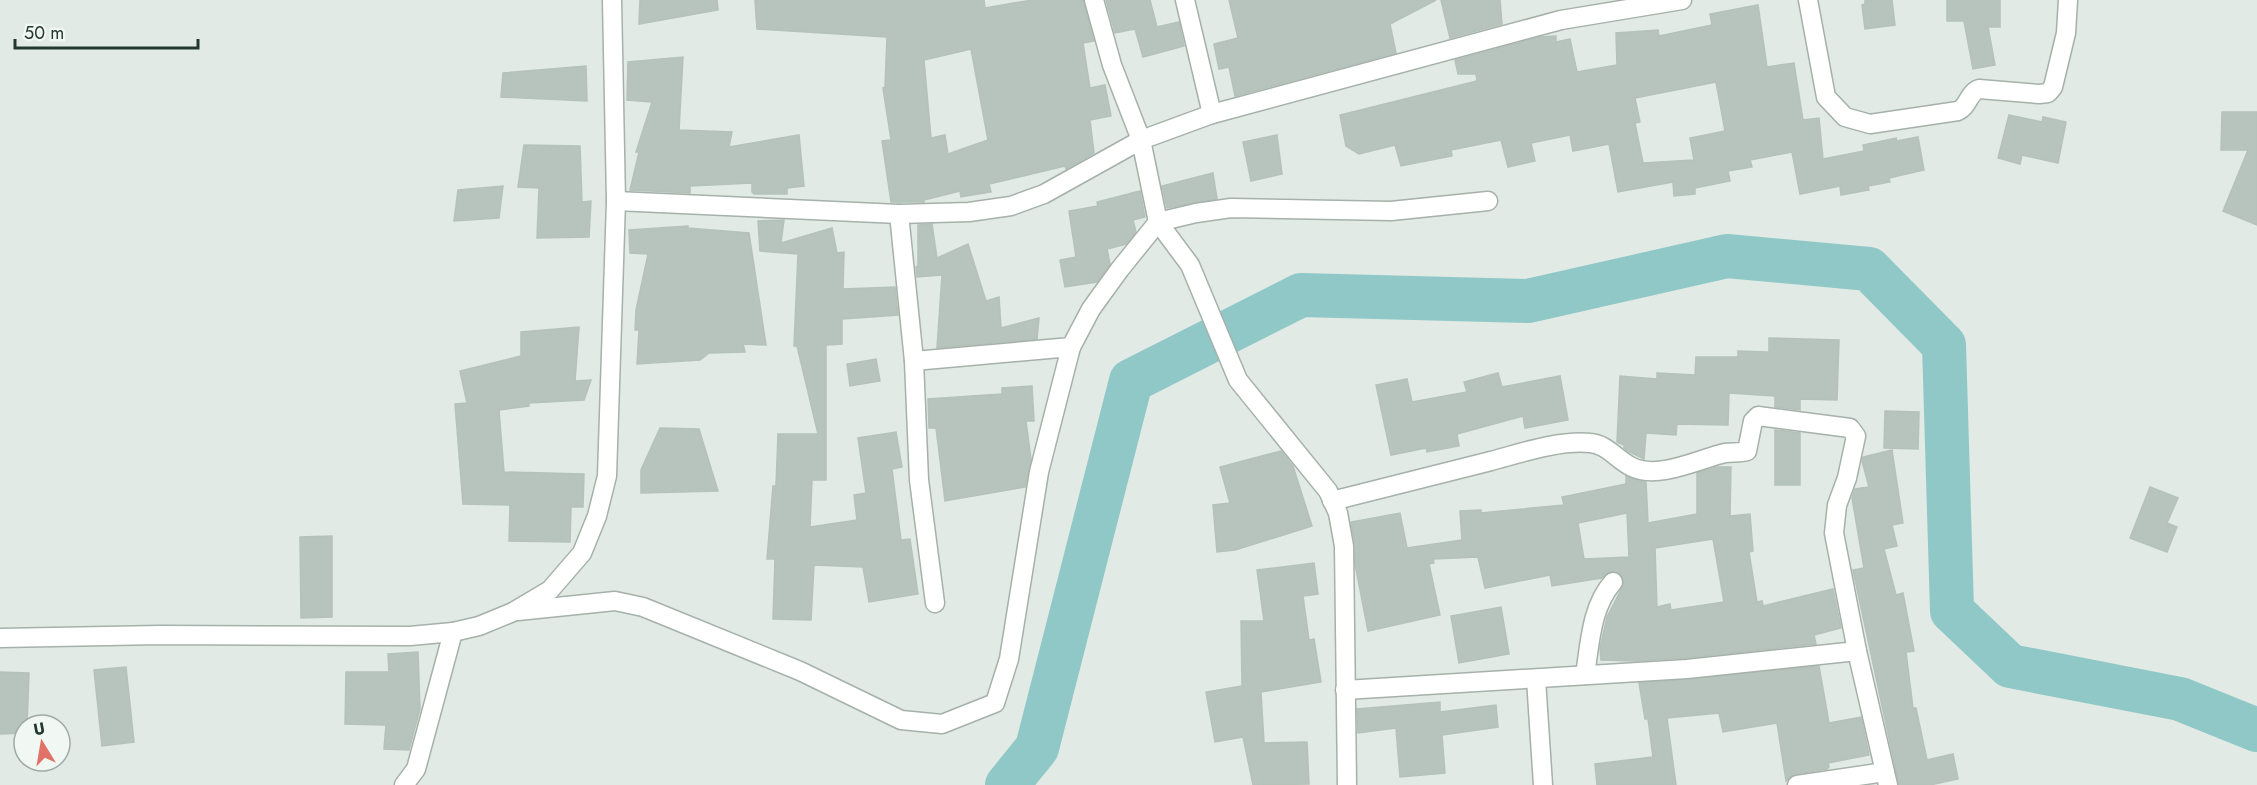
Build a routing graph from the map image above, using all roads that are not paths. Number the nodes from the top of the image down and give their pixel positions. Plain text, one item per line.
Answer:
1 (612, 0) edge
2 (1094, 0) edge
3 (1185, 0) edge
4 (1682, 0) edge
5 (1808, 0) edge
6 (2068, 0) edge
7 (1212, 114) junction
8 (1141, 140) junction
9 (616, 201) junction
10 (1488, 201) dead end
11 (898, 214) junction
12 (1158, 222) junction
13 (1071, 347) junction
14 (914, 361) junction
15 (1332, 501) junction
16 (1613, 582) dead end
17 (935, 603) dead end
18 (513, 612) junction
19 (453, 632) junction
20 (0, 638) edge
21 (1857, 651) junction
22 (1585, 675) junction
23 (1536, 679) junction
24 (1345, 690) junction
25 (1886, 778) edge
26 (404, 785) edge
27 (1347, 785) edge
28 (1543, 785) edge
29 (1797, 785) edge

1 - 9 street
2 - 8 street
3 - 7 street
4 - 7 street
5 - 6 street
7 - 8 street
8 - 11 street
8 - 12 street
9 - 11 street
9 - 18 street
10 - 12 street
11 - 14 street
12 - 13 street
12 - 15 street
13 - 14 street
13 - 18 street
14 - 17 street
15 - 21 street
15 - 24 street
16 - 22 street
18 - 19 street
19 - 20 street
19 - 26 street
21 - 22 street
21 - 25 street
22 - 23 street
23 - 24 street
23 - 28 street
24 - 27 street
25 - 29 street

